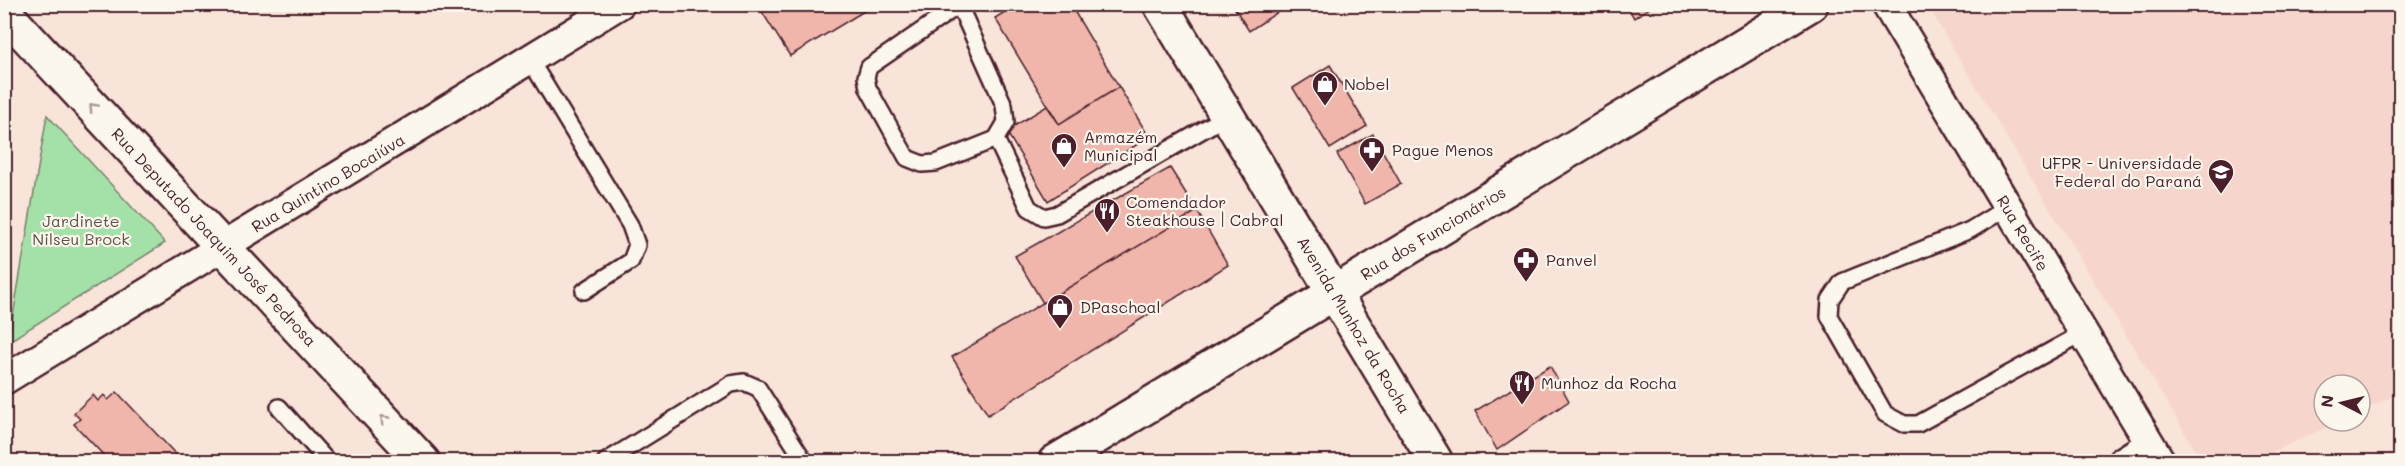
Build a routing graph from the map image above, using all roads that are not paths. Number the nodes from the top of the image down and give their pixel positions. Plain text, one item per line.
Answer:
1 (620, 4) edge
2 (1160, 4) edge
3 (1811, 4) edge
4 (1886, 4) edge
5 (960, 5) edge
6 (4, 12) edge
7 (530, 60) junction
8 (1227, 116) junction
9 (996, 139) junction
10 (2008, 207) junction
11 (224, 247) junction
12 (584, 291) dead end
13 (1334, 293) junction
14 (2083, 333) junction
15 (4, 380) edge
16 (279, 406) dead end
17 (2156, 453) edge
18 (328, 462) edge
19 (423, 462) edge
20 (604, 462) edge
21 (805, 462) edge
22 (1055, 462) edge
23 (1436, 462) edge
24 (2122, 462) edge

1 - 7 street, Rua Quintino Bocaiúva
2 - 8 main road, Avenida Munhoz da Rocha
3 - 13 main road, Rua dos Funcionários
4 - 10 street, Rua Recife
5 - 9 lane
5 - 9 lane
11 -> 6 main road, Rua Deputado Joaquim José Pedrosa
7 - 11 street, Rua Quintino Bocaiúva
7 - 12 lane
8 - 9 lane
8 - 13 main road, Avenida Munhoz da Rocha
10 - 14 street, Rua Recife
10 - 14 lane
11 - 15 street, Rua Quintino Bocaiúva
19 -> 11 main road, Rua Deputado Joaquim José Pedrosa
13 - 22 main road, Rua dos Funcionários
13 - 23 main road, Avenida Munhoz da Rocha
14 - 17 street, Rua Recife
16 - 18 lane
17 - 24 street
20 - 21 lane

